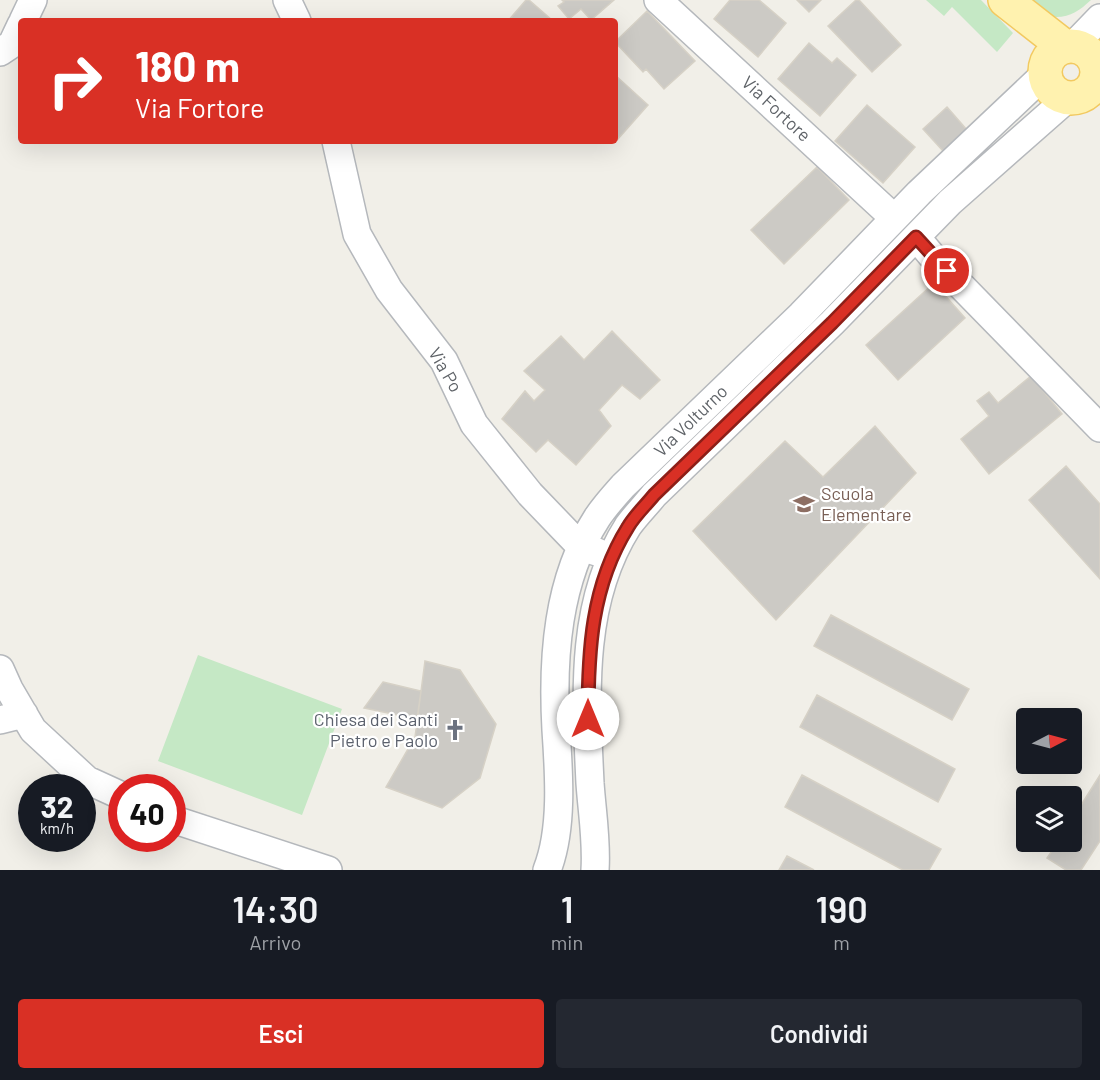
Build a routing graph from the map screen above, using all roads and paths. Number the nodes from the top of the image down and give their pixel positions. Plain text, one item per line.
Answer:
1 (33, 0) edge
2 (287, 0) edge
3 (658, 0) edge
4 (1009, 3) edge
5 (24, 18) edge
6 (296, 18) edge
7 (1100, 18) edge
8 (18, 31) edge
9 (0, 52) edge
10 (1057, 58) junction
11 (1091, 87) edge
12 (337, 144) edge
13 (894, 218) junction
14 (916, 237) junction
15 (1100, 428) edge
16 (581, 547) junction
17 (612, 556) junction
18 (0, 669) edge
19 (12, 717) edge
20 (108, 790) edge
21 (186, 824) edge
22 (328, 870) edge
23 (547, 870) edge
24 (595, 870) edge

1 - 5 street
2 - 6 street
3 - 13 street, Via Fortore
4 - 10 main road
7 - 10 street, Via Volturno
8 - 9 street
10 - 11 main road
10 - 11 main road
10 - 13 street, Via Volturno
11 - 14 street, Via Volturno
12 - 16 street, Via Po
13 - 16 street, Via Volturno
14 - 15 street
14 - 17 street, Via Volturno
16 - 17 street, Via Po
16 - 23 street, Via Volturno
17 - 24 street, Via Volturno
18 - 19 street
19 - 20 street
21 - 22 street

